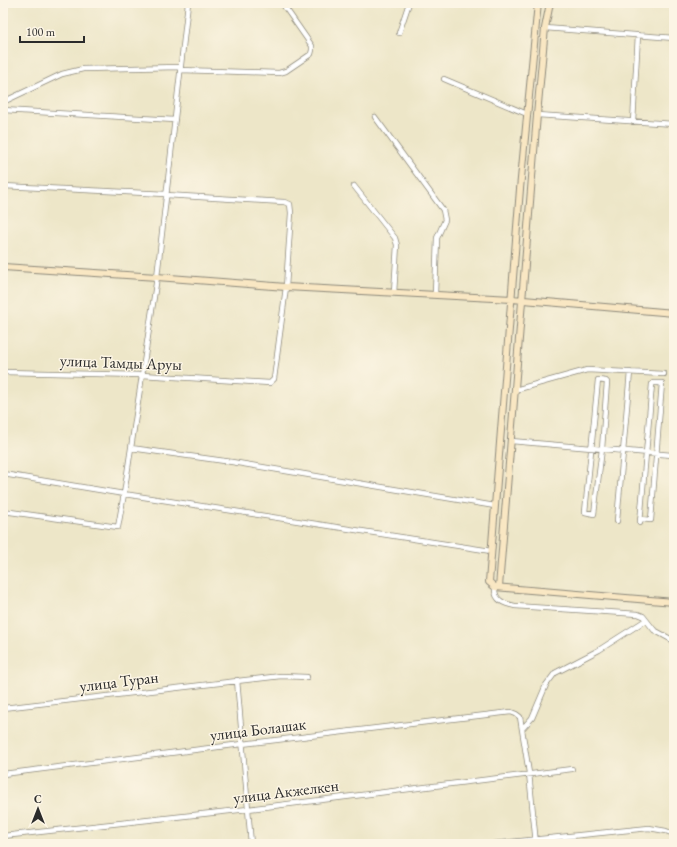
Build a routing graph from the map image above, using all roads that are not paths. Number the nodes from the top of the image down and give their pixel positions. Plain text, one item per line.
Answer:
1 (188, 3) edge
2 (282, 3) edge
3 (409, 3) edge
4 (538, 3) edge
5 (550, 3) edge
6 (545, 28) junction
7 (399, 33) dead end
8 (638, 35) junction
9 (674, 38) edge
10 (180, 68) junction
11 (444, 79) dead end
12 (3, 102) edge
13 (3, 110) edge
14 (527, 114) junction
15 (537, 115) junction
16 (374, 117) dead end
17 (175, 120) junction
18 (633, 122) junction
19 (674, 124) edge
20 (3, 186) edge
21 (354, 186) dead end
22 (166, 195) junction
23 (3, 267) edge
24 (157, 277) junction
25 (286, 287) junction
26 (513, 289) junction
27 (394, 292) junction
28 (435, 294) junction
29 (502, 298) junction
30 (512, 299) junction
31 (523, 300) junction
32 (512, 309) junction
33 (674, 313) edge
34 (3, 372) edge
35 (630, 372) junction
36 (664, 374) dead end
37 (142, 375) junction
38 (515, 390) junction
39 (511, 441) junction
40 (131, 448) junction
41 (592, 448) junction
42 (602, 449) junction
43 (623, 451) junction
44 (646, 453) junction
45 (656, 454) junction
46 (672, 455) dead end
47 (3, 474) edge
48 (124, 494) junction
49 (495, 506) junction
50 (3, 510) edge
51 (616, 520) dead end
52 (491, 551) junction
53 (497, 587) junction
54 (674, 602) edge
55 (646, 620) junction
56 (674, 641) edge
57 (307, 677) dead end
58 (237, 680) junction
59 (3, 708) edge
60 (522, 729) junction
61 (242, 744) junction
62 (572, 769) dead end
63 (3, 774) edge
64 (529, 774) junction
65 (248, 809) junction
66 (674, 834) edge
67 (3, 836) edge
68 (536, 841) edge
69 (251, 844) edge
70 (492, 844) edge

1 - 10 street
2 - 10 street
3 - 7 street
4 - 14 street
5 - 6 street
6 - 8 street
6 - 15 street
8 - 9 street
8 - 18 street
10 - 12 street
10 - 17 street
11 - 14 street
13 - 17 street
14 - 26 street
15 - 18 street
15 - 31 street
16 - 28 street
17 - 22 street
18 - 19 street
20 - 22 street
21 - 27 street
22 - 24 street
22 - 25 street
23 - 24 street
24 - 25 street
24 - 37 street
25 - 27 street
25 - 37 street, улица Тамды Аруы
26 - 29 street
26 - 30 street
27 - 28 street
28 - 29 street
29 - 30 street
29 - 32 street
30 - 31 street
30 - 32 street
31 - 33 street
31 - 38 street
32 - 49 street
34 - 37 street, улица Тамды Аруы
35 - 36 street
35 - 38 street
35 - 43 street
37 - 40 street
38 - 39 street
39 - 41 street
39 - 53 street
40 - 48 street
40 - 49 street
41 - 42 street
41 - 42 street
41 - 42 street
42 - 43 street
43 - 44 street
43 - 51 street
44 - 45 street
44 - 45 street
44 - 45 street
45 - 46 street
47 - 48 street
48 - 50 street
48 - 52 street
49 - 52 street
52 - 53 street
53 - 54 street
53 - 55 street
55 - 56 street
55 - 60 street
57 - 58 street, улица Туран
58 - 59 street, улица Туран
58 - 61 street
60 - 61 street, улица Болашак
60 - 64 street
61 - 63 street, улица Болашак
61 - 65 street
62 - 64 street, улица Акжелкен
64 - 65 street, улица Акжелкен
64 - 68 street
65 - 67 street, улица Акжелкен
65 - 69 street
66 - 68 street
68 - 70 street

